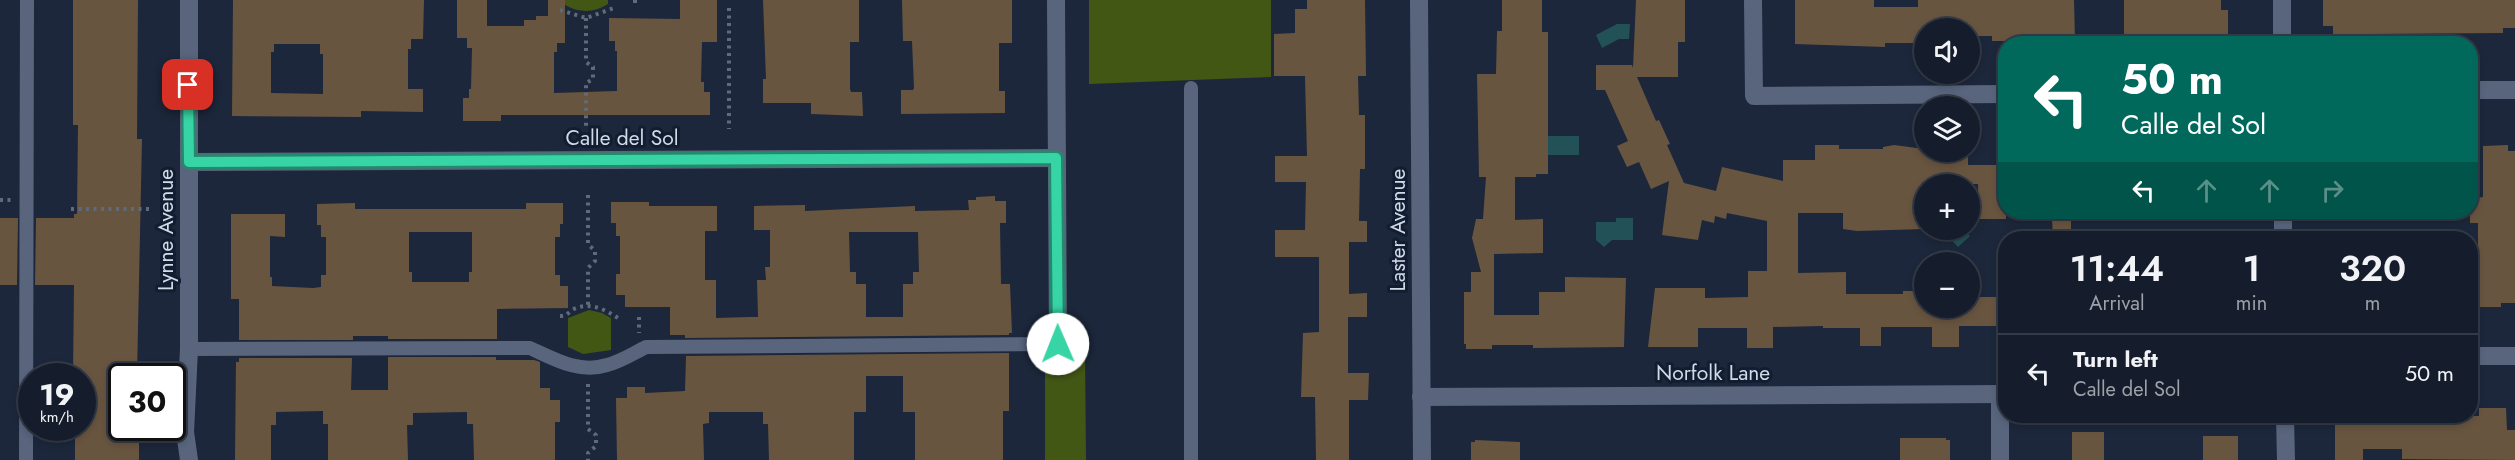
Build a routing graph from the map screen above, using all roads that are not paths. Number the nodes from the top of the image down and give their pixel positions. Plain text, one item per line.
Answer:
1 (27, 0) edge
2 (189, 0) edge
3 (1056, 0) edge
4 (1419, 0) edge
5 (1754, 0) edge
6 (2282, 0) edge
7 (2282, 36) edge
8 (1191, 88) dead end
9 (2478, 90) edge
10 (2515, 90) edge
11 (1998, 94) edge
12 (1056, 158) junction
13 (189, 162) junction
14 (1058, 344) joint
15 (189, 349) junction
16 (2478, 356) edge
17 (2515, 356) edge
18 (1998, 394) edge
19 (1421, 397) junction
20 (2002, 423) edge
21 (2285, 423) edge
22 (26, 460) edge
23 (189, 460) edge
24 (1191, 460) edge
25 (1422, 460) edge
26 (2000, 460) edge
27 (2286, 460) edge

1 - 22 lane
2 - 13 street, Lynne Avenue
3 - 12 street
4 - 19 street, Laster Avenue
5 - 11 street
6 - 7 street
8 - 24 lane
9 - 10 street
12 - 13 street, Calle del Sol
12 - 14 street
13 - 15 street, Lynne Avenue
14 - 15 lane
15 - 23 street, Lynne Avenue
16 - 17 street
18 - 19 street, Norfolk Lane
19 - 25 street, Laster Avenue
20 - 26 street
21 - 27 street

